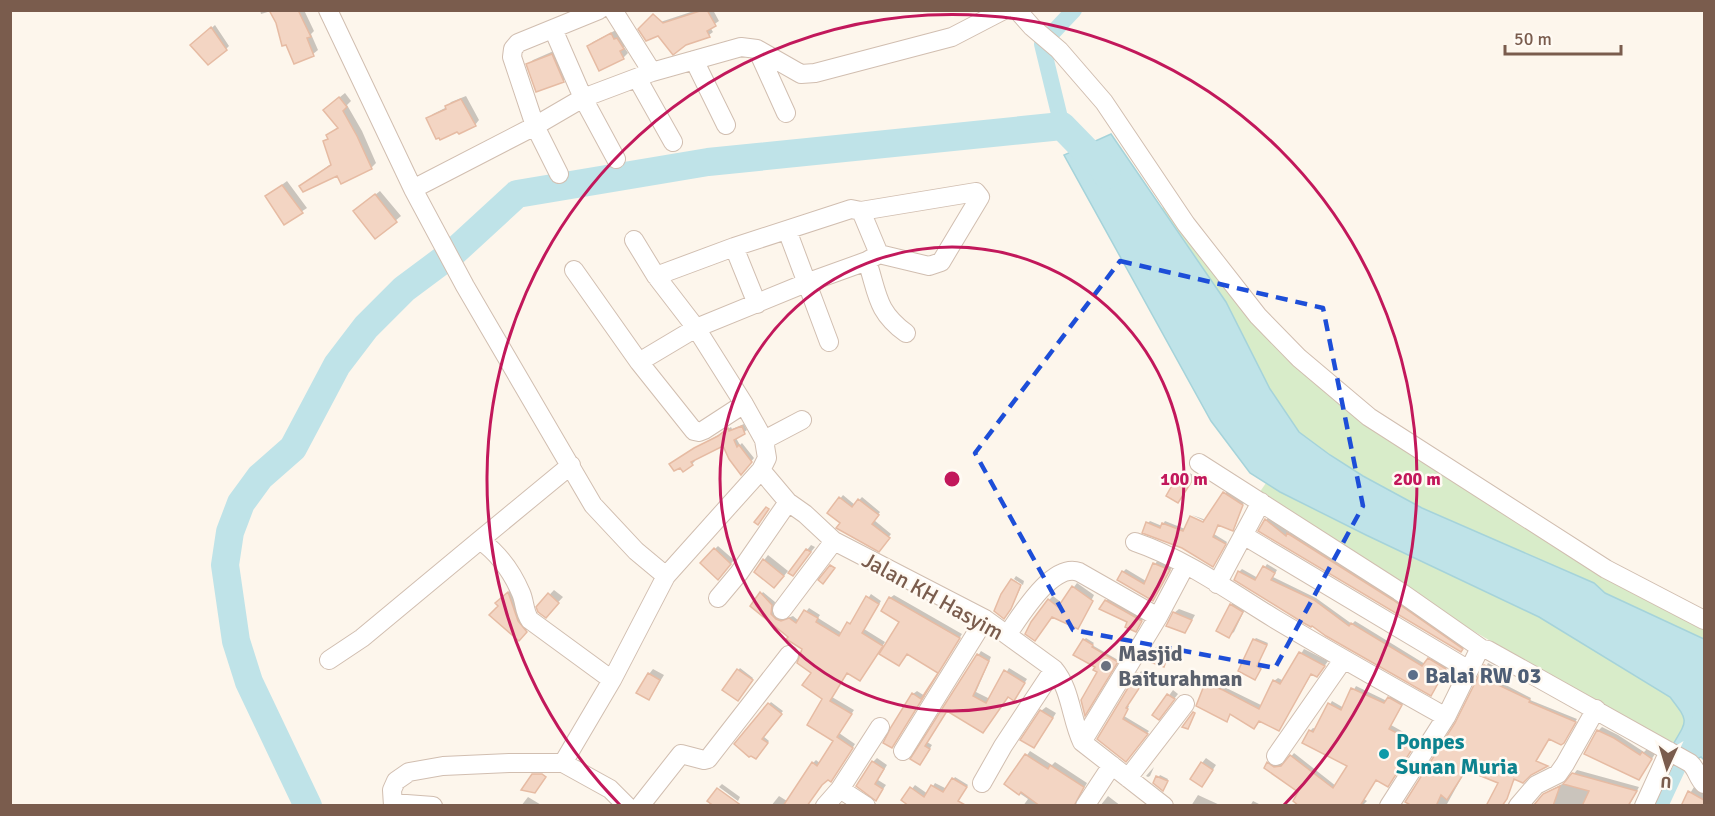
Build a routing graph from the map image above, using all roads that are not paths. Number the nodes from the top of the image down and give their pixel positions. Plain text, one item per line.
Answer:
1 (328, 10) edge
2 (598, 10) edge
3 (613, 10) edge
4 (1004, 10) edge
5 (1017, 10) edge
6 (553, 29) junction
7 (757, 49) junction
8 (694, 60) junction
9 (644, 75) junction
10 (583, 98) junction
11 (786, 113) dead end
12 (726, 125) dead end
13 (535, 126) junction
14 (673, 142) dead end
15 (616, 159) dead end
16 (559, 174) dead end
17 (413, 189) junction
18 (861, 211) junction
19 (787, 230) junction
20 (634, 240) dead end
21 (734, 247) junction
22 (873, 257) junction
23 (574, 270) dead end
24 (656, 276) junction
25 (806, 283) junction
26 (757, 304) junction
27 (696, 328) junction
28 (906, 333) dead end
29 (829, 342) dead end
30 (639, 362) junction
31 (744, 404) junction
32 (802, 420) dead end
33 (765, 441) junction
34 (1199, 463) dead end
35 (571, 465) junction
36 (761, 470) junction
37 (788, 502) junction
38 (1261, 502) junction
39 (1243, 535) junction
40 (480, 540) junction
41 (834, 542) junction
42 (1135, 542) dead end
43 (1185, 566) junction
44 (666, 576) junction
45 (1217, 584) junction
46 (718, 598) dead end
47 (782, 610) dead end
48 (1158, 617) junction
49 (985, 619) junction
50 (1704, 620) edge
51 (1007, 635) junction
52 (1482, 649) junction
53 (789, 655) dead end
54 (329, 660) dead end
55 (1343, 660) junction
56 (1054, 669) junction
57 (1468, 670) junction
58 (612, 680) junction
59 (1185, 704) dead end
60 (1596, 709) junction
61 (1446, 717) junction
62 (880, 727) dead end
63 (1082, 742) junction
64 (903, 752) dead end
65 (1671, 752) junction
66 (1276, 756) dead end
67 (562, 764) junction
68 (1112, 765) junction
69 (1128, 778) junction
70 (982, 783) dead end
71 (1704, 784) edge
72 (840, 789) junction
73 (393, 804) edge
74 (432, 806) edge
75 (627, 806) edge
76 (640, 806) edge
77 (825, 806) edge
78 (866, 806) edge
79 (1085, 806) edge
80 (1164, 806) edge
81 (1389, 806) edge
82 (1518, 806) edge
83 (1644, 806) edge

1 - 17 street
2 - 6 street
3 - 9 street
4 - 7 street
5 - 50 street
6 - 10 street
6 - 13 street
7 - 8 street
7 - 11 street
8 - 9 street
8 - 12 street
9 - 10 street
9 - 14 street
10 - 13 street
10 - 15 street
13 - 16 street
13 - 17 street
17 - 35 street
18 - 19 street
18 - 22 street
18 - 22 street
19 - 21 street
19 - 25 street
20 - 24 street
21 - 24 street
21 - 26 street
22 - 25 street
22 - 28 street
23 - 30 street
24 - 27 street
25 - 26 street
25 - 29 street
26 - 27 street
27 - 30 street
27 - 31 street
30 - 31 street
31 - 33 street
32 - 33 street
33 - 36 street
34 - 38 street
35 - 40 street
35 - 44 street
36 - 37 street, Jalan KH Hasyim
36 - 44 street
37 - 41 street, Jalan KH Hasyim
37 - 46 street
38 - 39 street
38 - 52 street
39 - 45 street
39 - 57 street
40 - 54 street
40 - 58 street
41 - 47 street
41 - 49 street, Jalan KH Hasyim
42 - 43 street
43 - 45 street
43 - 48 street
44 - 58 street
45 - 55 street
48 - 51 street
48 - 63 street
49 - 51 street, Jalan KH Hasyim
49 - 64 street
51 - 56 street, Jalan KH Hasyim
52 - 57 street
52 - 60 street
53 - 76 street
55 - 61 street
55 - 66 street
56 - 63 street, Jalan KH Hasyim
56 - 70 street
57 - 61 street
58 - 67 street
59 - 69 street
60 - 65 street
60 - 82 street
61 - 81 street
62 - 72 street
63 - 68 street
65 - 71 street
65 - 83 street
67 - 73 street
67 - 75 street
68 - 69 street
68 - 79 street
69 - 80 street
72 - 77 street
72 - 78 street
73 - 74 street

